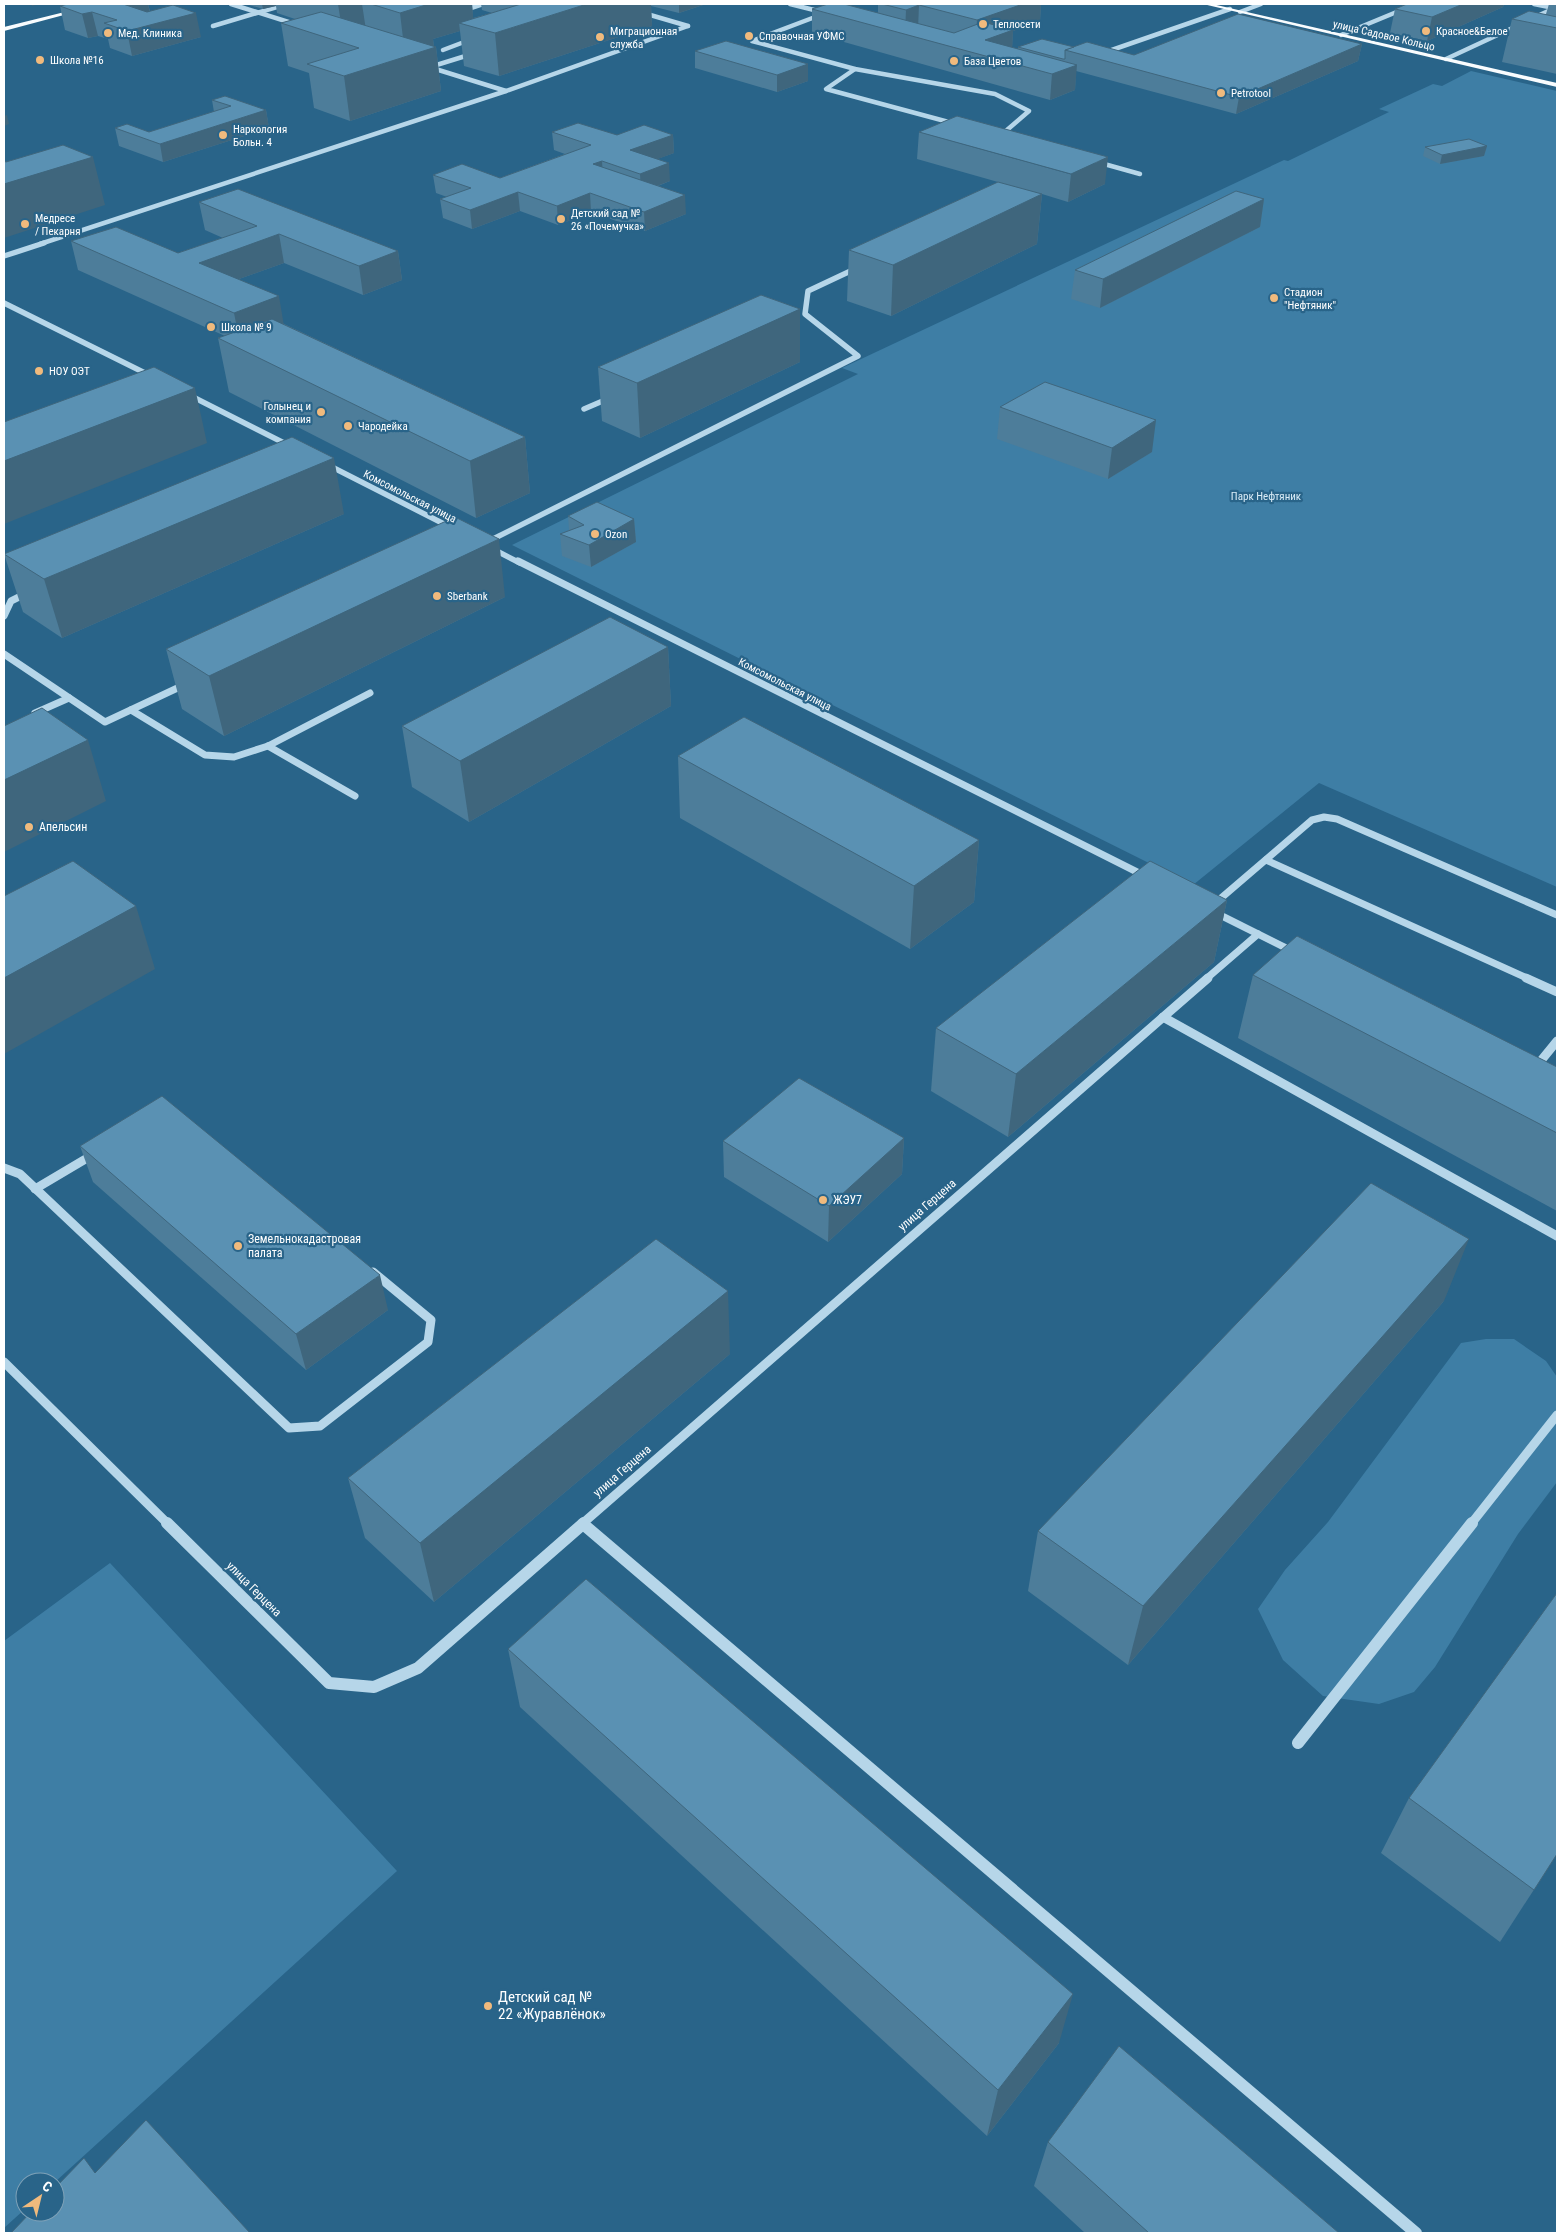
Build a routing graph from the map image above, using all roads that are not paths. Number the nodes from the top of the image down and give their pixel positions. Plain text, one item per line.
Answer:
1 (102, 4) edge
2 (231, 4) edge
3 (287, 4) edge
4 (483, 4) edge
5 (790, 4) edge
6 (1206, 4) edge
7 (1261, 4) edge
8 (1416, 4) edge
9 (1534, 4) edge
10 (1556, 7) edge
11 (1230, 9) junction
12 (635, 10) dead end
13 (258, 12) junction
14 (1240, 12) junction
15 (466, 14) dead end
16 (1529, 20) edge
17 (1520, 24) dead end
18 (213, 26) dead end
19 (688, 26) joint
20 (303, 27) edge
21 (4, 29) edge
22 (1341, 35) junction
23 (479, 36) dead end
24 (1495, 36) junction
25 (1504, 38) dead end
26 (443, 50) dead end
27 (1106, 52) edge
28 (477, 53) edge
29 (1446, 59) junction
30 (421, 64) dead end
31 (430, 67) junction
32 (854, 69) junction
33 (1557, 85) edge
34 (506, 91) junction
35 (963, 126) edge
36 (991, 134) edge
37 (1000, 136) junction
38 (1009, 139) edge
39 (1093, 161) edge
40 (1140, 174) dead end
41 (4, 256) edge
42 (868, 262) dead end
43 (4, 303) edge
44 (805, 314) junction
45 (796, 318) dead end
46 (156, 378) edge
47 (182, 392) edge
48 (620, 394) edge
49 (584, 409) dead end
50 (298, 450) edge
51 (315, 459) edge
52 (457, 530) edge
53 (474, 540) edge
54 (483, 544) junction
55 (474, 548) edge
56 (37, 588) edge
57 (4, 616) edge
58 (4, 654) edge
59 (194, 680) edge
60 (370, 693) dead end
61 (69, 698) junction
62 (131, 710) junction
63 (28, 716) edge
64 (268, 746) junction
65 (355, 796) dead end
66 (1266, 860) junction
67 (1156, 882) edge
68 (1557, 915) edge
69 (1258, 934) junction
70 (1302, 956) edge
71 (1557, 992) edge
72 (1163, 1017) junction
73 (1557, 1041) edge
74 (1523, 1067) edge
75 (100, 1151) edge
76 (4, 1168) edge
77 (35, 1189) junction
78 (1557, 1236) edge
79 (363, 1264) edge
80 (4, 1362) edge
81 (1557, 1415) edge
82 (582, 1524) junction
83 (1298, 1743) dead end
84 (1416, 2233) edge

1 - 21 main road
2 - 13 street
3 - 13 street
4 - 15 street
5 - 32 street
6 - 11 main road, улица Садовое Кольцо
7 - 14 street
8 - 22 street
9 - 10 street
10 - 16 street
11 - 14 main road, улица Садовое Кольцо
11 - 27 street
12 - 19 street
13 - 18 street
13 - 20 street
14 - 22 main road, улица Садовое Кольцо
17 - 24 street
19 - 34 street
22 - 29 main road, улица Садовое Кольцо
23 - 26 street
24 - 25 street
24 - 29 street
28 - 31 street
29 - 33 main road, улица Садовое Кольцо
30 - 31 street
31 - 34 street
32 - 35 street
32 - 37 street
34 - 41 street
36 - 37 street
37 - 38 street
39 - 40 street
42 - 44 street
43 - 46 street
44 - 45 street
44 - 54 street
47 - 50 street
48 - 49 street
51 - 52 street, Комсомольская улица
53 - 54 street, Комсомольская улица
54 - 55 street
54 - 67 street, Комсомольская улица
56 - 57 street
58 - 61 street
59 - 62 street
60 - 64 street
61 - 62 street
61 - 63 street
62 - 64 street
64 - 65 street
66 - 68 street
66 - 69 street
66 - 71 street
69 - 70 street
69 - 72 street, улица Герцена
72 - 78 street
72 - 82 street, улица Герцена
73 - 74 street
75 - 77 street
76 - 77 street
77 - 79 street
80 - 82 street, улица Герцена
81 - 83 street
82 - 84 street

